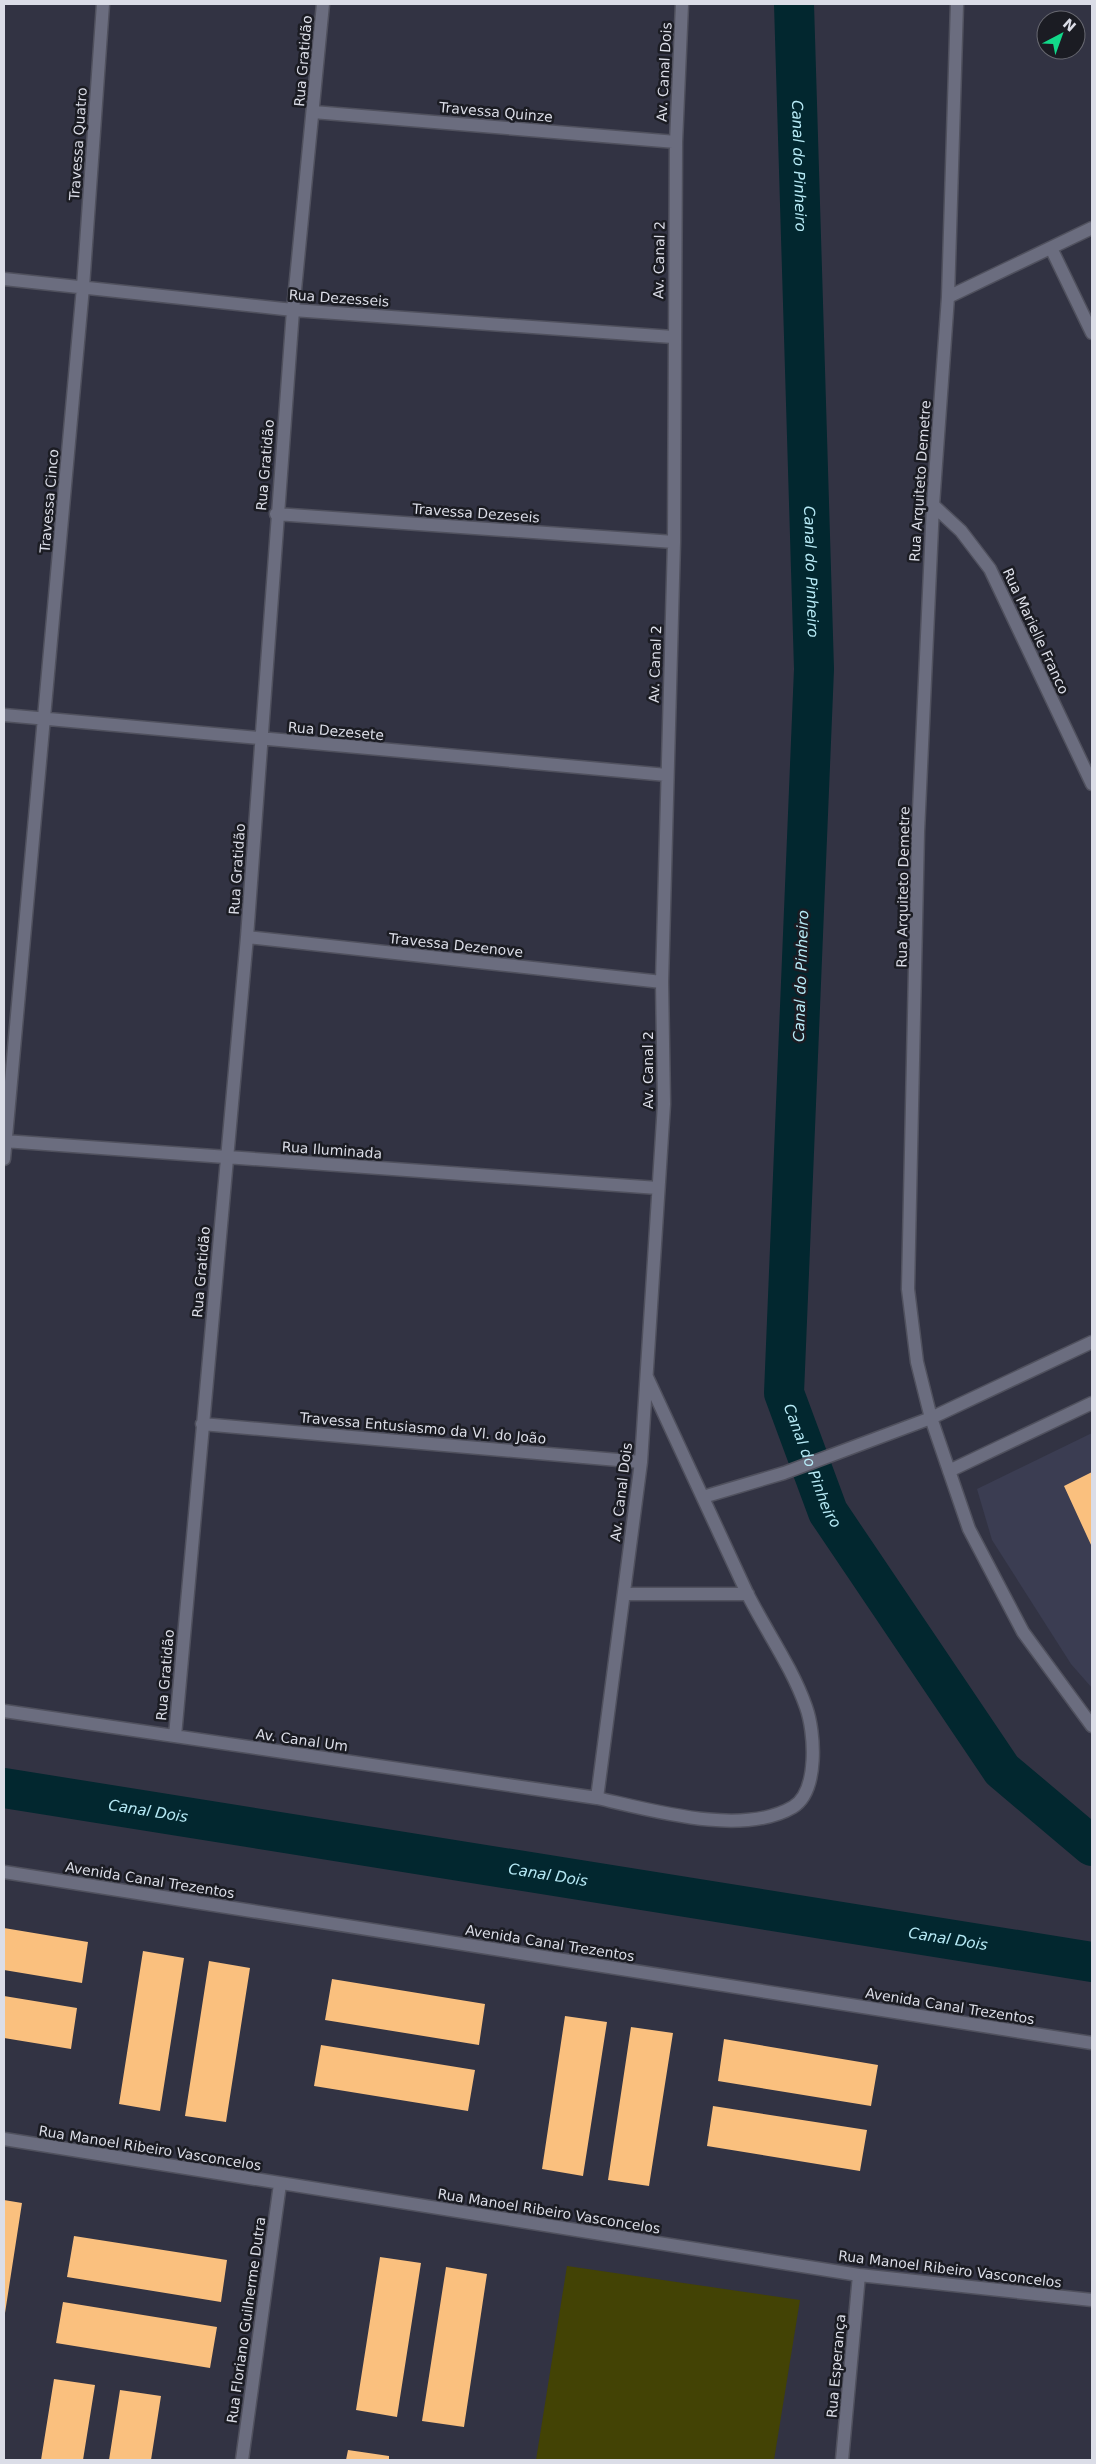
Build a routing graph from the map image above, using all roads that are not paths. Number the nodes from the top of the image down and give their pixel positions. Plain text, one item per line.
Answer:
1 (103, 4) edge
2 (323, 4) edge
3 (682, 4) edge
4 (957, 4) edge
5 (313, 112) junction
6 (676, 142) junction
7 (1092, 228) edge
8 (1051, 248) junction
9 (4, 279) edge
10 (83, 287) junction
11 (948, 297) junction
12 (293, 310) junction
13 (1092, 333) edge
14 (673, 337) junction
15 (933, 505) junction
16 (276, 514) junction
17 (674, 542) junction
18 (4, 715) edge
19 (44, 717) junction
20 (261, 739) junction
21 (667, 775) junction
22 (1092, 784) edge
23 (247, 937) junction
24 (662, 982) junction
25 (4, 1141) edge
26 (226, 1158) junction
27 (4, 1159) edge
28 (658, 1188) junction
29 (1092, 1342) edge
30 (646, 1376) junction
31 (1092, 1403) edge
32 (931, 1418) junction
33 (202, 1424) junction
34 (641, 1462) junction
35 (949, 1472) junction
36 (703, 1497) junction
37 (624, 1594) junction
38 (748, 1594) junction
39 (4, 1711) edge
40 (1092, 1726) edge
41 (175, 1736) junction
42 (597, 1798) junction
43 (4, 1872) edge
44 (1092, 2043) edge
45 (4, 2139) edge
46 (280, 2184) junction
47 (860, 2275) junction
48 (1092, 2300) edge
49 (242, 2460) edge
50 (842, 2460) edge

1 - 10 street, Travessa Quatro
2 - 5 street, Rua Gratidão
3 - 6 street, Av. Canal Dois
4 - 11 street, Rua Arquiteto Demetre
5 - 6 street, Travessa Quinze
5 - 12 street, Rua Gratidão
6 - 14 street, Av. Canal 2
7 - 8 street
8 - 11 street
8 - 13 street
9 - 10 street, Rua Dezesseis
10 - 12 street, Rua Dezesseis
10 - 19 street, Travessa Cinco
11 - 15 street, Rua Arquiteto Demetre
12 - 14 street, Rua Dezesseis
12 - 16 street, Rua Gratidão
14 - 17 street, Av. Canal 2
15 - 22 street, Rua Marielle Franco
15 - 32 street, Rua Arquiteto Demetre
16 - 17 street, Travessa Dezeseis
16 - 20 street, Rua Gratidão
17 - 21 street, Av. Canal 2
18 - 19 street, Rua Dezesete
19 - 20 street, Rua Dezesete
19 - 25 street, Travessa Cinco
20 - 21 street, Rua Dezesete
20 - 23 street, Rua Gratidão
21 - 24 street, Av. Canal 2
23 - 24 street, Travessa Dezenove
23 - 26 street, Rua Gratidão
24 - 28 street, Av. Canal 2
25 - 26 street, Rua Iluminada
25 - 27 street, Travessa Cinco
26 - 28 street, Rua Iluminada
26 - 33 street, Rua Gratidão
28 - 30 street, Av. Canal Dois
29 - 32 street
30 - 34 street, Av. Canal Dois
30 - 36 street, Av. Canal Um
31 - 35 street
32 - 35 street, Rua Arquiteto Demetre
32 - 36 street
33 - 34 street, Travessa Entusiasmo da Vl. do João
33 - 41 street, Rua Gratidão
34 - 37 street, Av. Canal Dois
35 - 40 street, Rua Arquiteto Demetre
36 - 38 street, Av. Canal Um
37 - 38 street
37 - 42 street, Av. Canal Dois
38 - 42 street, Av. Canal Um
39 - 41 street, Av. Canal Um
41 - 42 street, Av. Canal Um
43 - 44 street, Avenida Canal Trezentos
45 - 46 street, Rua Manoel Ribeiro Vasconcelos
46 - 47 street, Rua Manoel Ribeiro Vasconcelos
46 - 49 street, Rua Floriano Guilherme Dutra
47 - 48 street, Rua Manoel Ribeiro Vasconcelos
47 - 50 street, Rua Esperança

